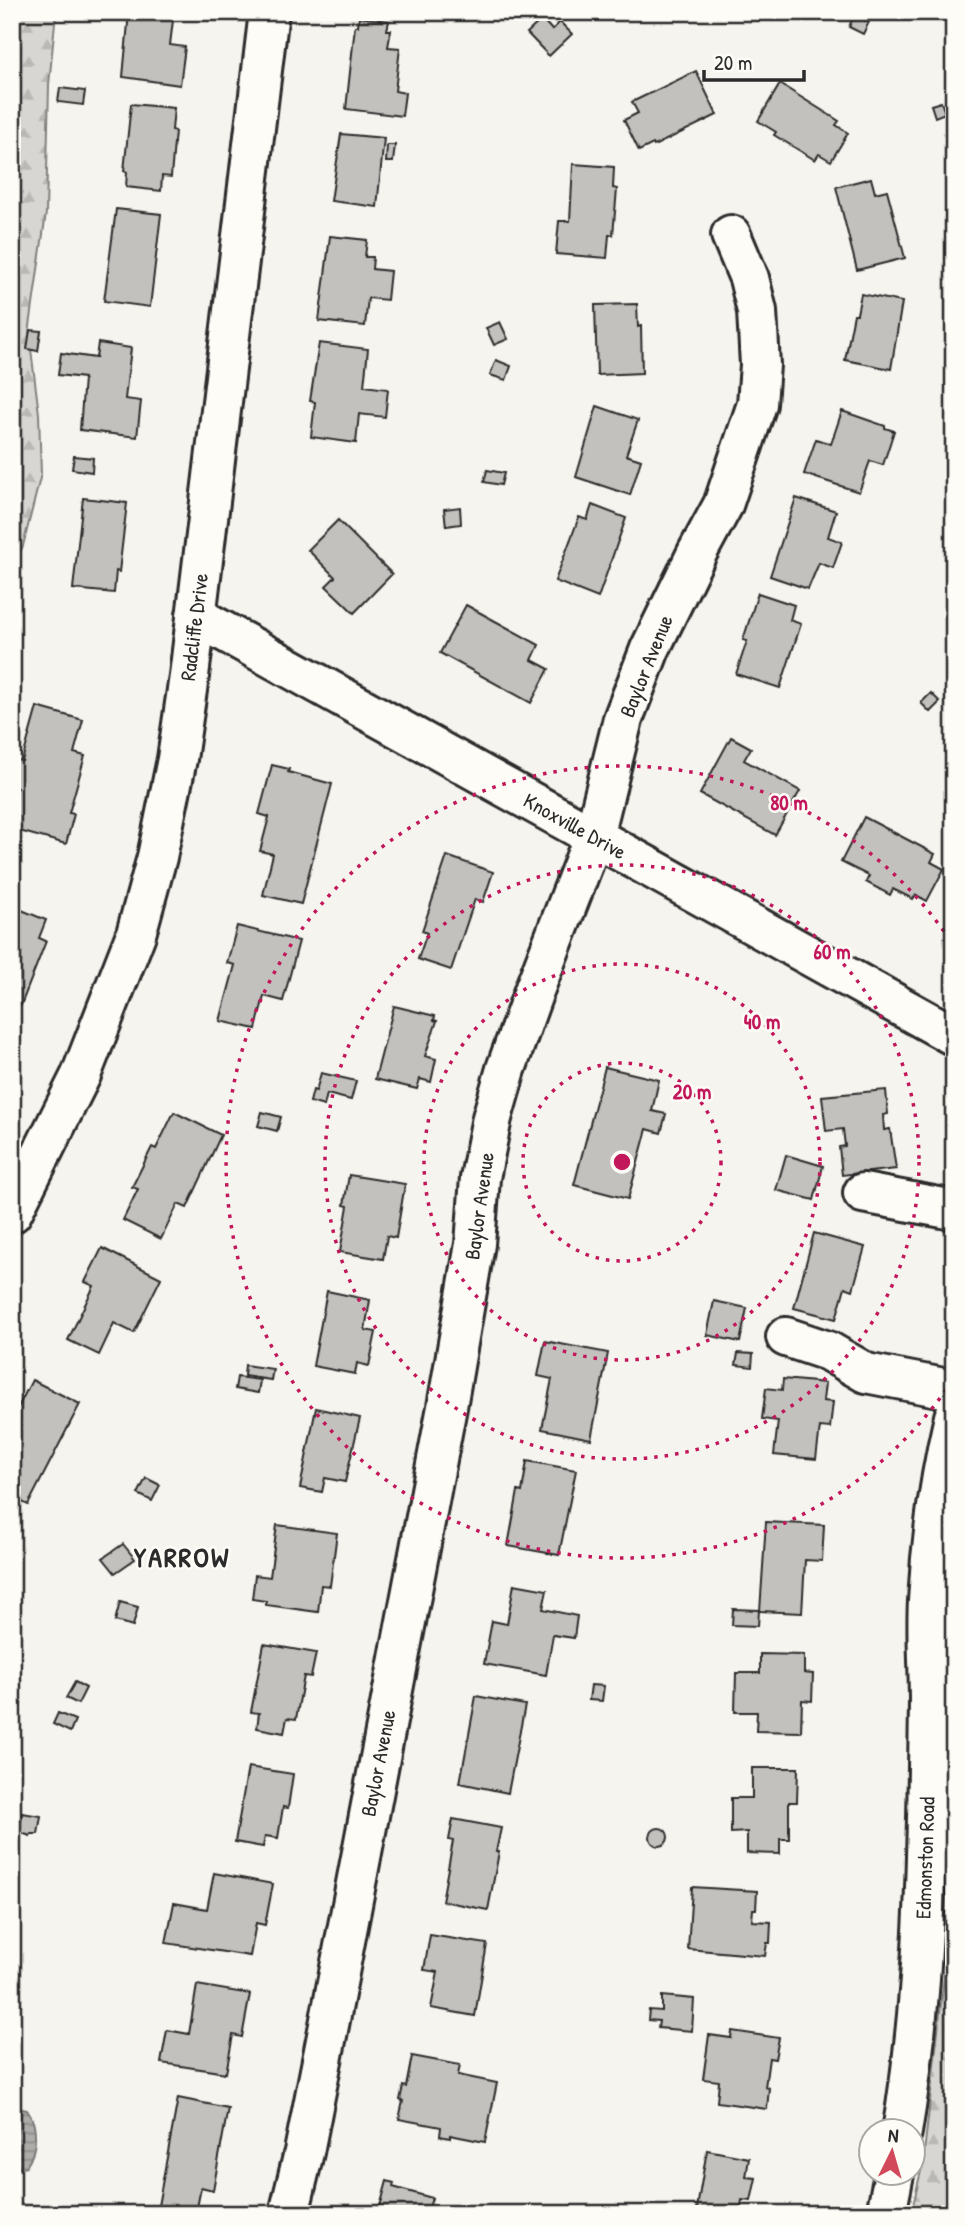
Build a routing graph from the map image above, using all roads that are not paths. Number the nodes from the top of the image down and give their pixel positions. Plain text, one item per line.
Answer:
1 (269, 12) edge
2 (731, 235) dead end
3 (196, 616) junction
4 (594, 836) junction
5 (954, 1036) edge
6 (863, 1193) dead end
7 (954, 1210) edge
8 (12, 1213) edge
9 (786, 1338) dead end
10 (954, 1390) edge
11 (954, 1417) edge
12 (904, 2118) edge
13 (891, 2188) edge
14 (289, 2214) edge
15 (886, 2214) edge

1 - 3 street, Radcliffe Drive
2 - 4 street, Baylor Avenue
3 - 4 street, Knoxville Drive
3 - 8 street, Radcliffe Drive
4 - 5 street, Knoxville Drive
4 - 14 street, Baylor Avenue
6 - 7 street
9 - 10 street
11 - 12 street, Edmonston Road
13 - 15 street

